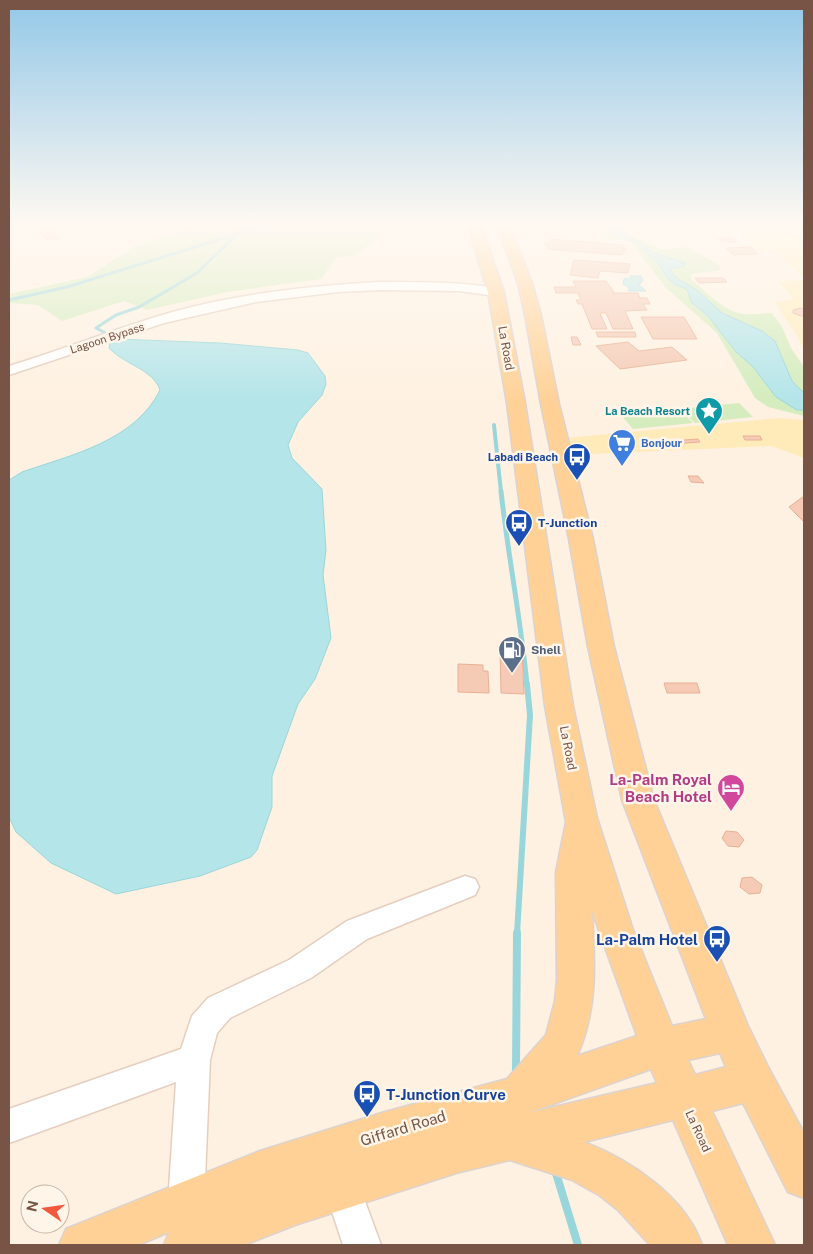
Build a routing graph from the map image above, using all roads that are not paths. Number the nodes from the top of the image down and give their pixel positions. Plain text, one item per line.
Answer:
1 (526, 285) edge
2 (494, 286) joint
3 (9, 371) edge
4 (581, 818) junction
5 (465, 887) dead end
6 (731, 1032) junction
7 (661, 1047) junction
8 (194, 1060) junction
9 (753, 1080) junction
10 (518, 1096) junction
11 (681, 1096) junction
12 (9, 1126) edge
13 (512, 1139) junction
14 (804, 1176) edge
15 (342, 1187) junction
16 (186, 1224) edge
17 (82, 1245) edge
18 (362, 1245) edge
19 (679, 1245) edge
20 (752, 1245) edge

1 - 6 main road
2 - 3 street, Lagoon Bypass
2 - 4 main road, La Road
4 - 7 main road, La Road
4 - 10 main road
5 - 8 street
6 - 7 main road, Giffard Road
6 - 9 main road
7 - 10 main road, Giffard Road
7 - 11 main road, La Road
8 - 12 street
8 - 16 street
9 - 11 main road, Giffard Road
9 - 14 main road
10 - 16 main road, Giffard Road
11 - 13 main road, Giffard Road
11 - 20 main road, La Road
13 - 15 main road, Giffard Road
13 - 19 main road
15 - 16 main road, Giffard Road
15 - 18 street
16 - 17 main road, Giffard Road

